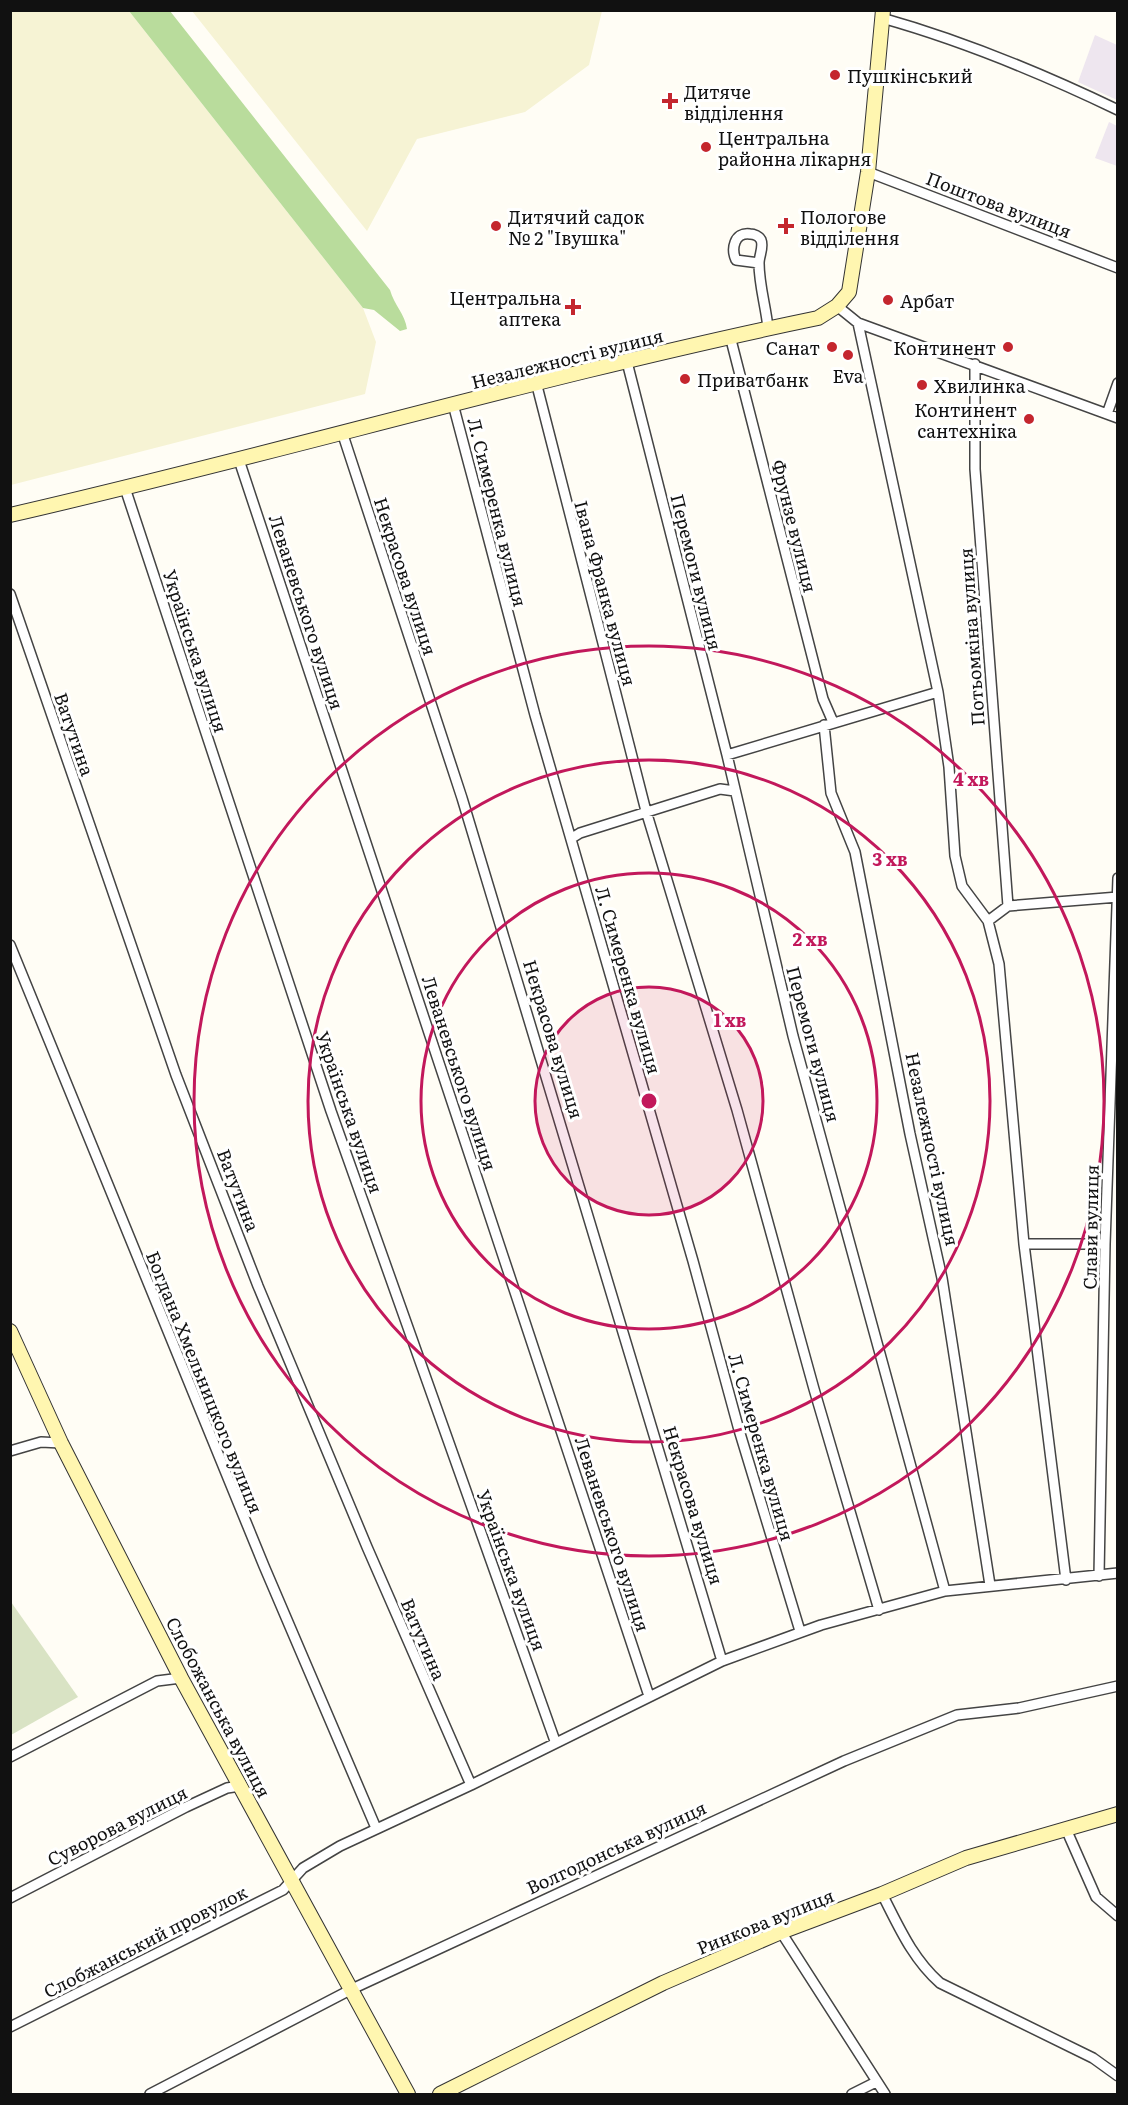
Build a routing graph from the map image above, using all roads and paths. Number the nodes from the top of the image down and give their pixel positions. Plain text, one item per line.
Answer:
1 (882, 14) edge
2 (1118, 110) edge
3 (868, 172) junction
4 (759, 263) dead end
5 (1118, 268) edge
6 (837, 306) junction
7 (858, 323) junction
8 (768, 328) junction
9 (730, 336) junction
10 (627, 362) junction
11 (975, 364) junction
12 (536, 382) junction
13 (1118, 383) edge
14 (453, 404) junction
15 (1107, 414) junction
16 (1118, 418) edge
17 (342, 432) junction
18 (239, 460) junction
19 (125, 488) junction
20 (10, 515) edge
21 (10, 594) edge
22 (938, 692) junction
23 (829, 723) junction
24 (727, 754) junction
25 (735, 792) junction
26 (646, 811) junction
27 (572, 838) junction
28 (1118, 878) edge
29 (1117, 897) edge
30 (1008, 906) junction
31 (988, 921) junction
32 (10, 945) edge
33 (1024, 1244) junction
34 (1106, 1247) junction
35 (1118, 1251) edge
36 (10, 1331) edge
37 (61, 1443) junction
38 (10, 1451) edge
39 (1118, 1573) edge
40 (1098, 1576) junction
41 (1066, 1580) junction
42 (990, 1585) junction
43 (945, 1591) junction
44 (879, 1610) junction
45 (800, 1631) junction
46 (722, 1661) junction
47 (181, 1678) junction
48 (1118, 1686) edge
49 (649, 1696) junction
50 (555, 1742) junction
51 (10, 1757) edge
52 (471, 1785) junction
53 (240, 1786) junction
54 (1118, 1814) edge
55 (376, 1828) junction
56 (1066, 1829) junction
57 (294, 1881) junction
58 (882, 1894) junction
59 (10, 1898) edge
60 (1118, 1916) edge
61 (781, 1932) junction
62 (352, 1989) junction
63 (10, 2027) edge
64 (1118, 2076) edge
65 (876, 2082) junction
66 (150, 2094) edge
67 (408, 2094) edge
68 (440, 2094) edge
69 (852, 2094) edge
70 (885, 2094) edge

1 - 2 street
1 - 3 main road
3 - 5 street, Поштова вулиця
3 - 6 main road
4 - 8 street
6 - 7 street
6 - 8 main road, Незалежності вулиця
7 - 11 street
7 - 22 street
8 - 9 main road, Незалежності вулиця
9 - 10 main road, Незалежності вулиця
9 - 23 street, Фрунзе вулиця
10 - 12 main road, Незалежності вулиця
10 - 24 street, Перемоги вулиця
11 - 15 street
11 - 30 street, Потьомкіна вулиця
12 - 14 main road, Незалежності вулиця
12 - 26 street, Івана Франка вулиця
13 - 15 street
14 - 17 main road, Незалежності вулиця
14 - 27 street, Л. Симеренка вулиця
15 - 16 street
17 - 18 main road, Незалежності вулиця
17 - 46 street, Некрасова вулиця
18 - 19 main road, Незалежності вулиця
18 - 49 street, Леваневського вулиця
19 - 20 main road, Незалежності вулиця
19 - 50 street, Українська вулиця
21 - 52 street, Ватутина
22 - 23 street
22 - 31 street
23 - 24 street
23 - 42 street, Незалежності вулиця
24 - 25 street, Перемоги вулиця
25 - 26 street
25 - 43 street, Перемоги вулиця
26 - 27 street
26 - 44 street, Івана Франка вулиця
27 - 45 street, Л. Симеренка вулиця
28 - 29 street, Слави вулиця
29 - 30 street
29 - 34 street, Слави вулиця
30 - 31 street
31 - 33 street
32 - 55 street, Богдана Хмельницкого вулиця
33 - 34 street
33 - 41 street
34 - 35 street
34 - 40 street, Слави вулиця
36 - 37 main road, Слобожанська вулиця
37 - 38 street
37 - 47 main road, Слобожанська вулиця
39 - 40 street, Слобжанський провулок
40 - 41 street, Слобжанський провулок
41 - 42 street, Слобжанський провулок
42 - 43 street, Слобжанський провулок
43 - 44 street, Слобжанський провулок
44 - 45 street, Слобжанський провулок
45 - 46 street, Слобжанський провулок
46 - 49 street, Слобжанський провулок
47 - 51 street
47 - 53 main road, Слобожанська вулиця
48 - 62 street, Волгодонська вулиця
49 - 50 street, Слобжанський провулок
50 - 52 street, Слобжанський провулок
52 - 55 street, Слобжанський провулок
53 - 57 main road, Слобожанська вулиця
53 - 59 street, Суворова вулиця
54 - 56 main road, Ринкова вулиця
55 - 57 street, Слобжанський провулок
56 - 58 main road, Ринкова вулиця
56 - 60 street
57 - 62 main road, Слобожанська вулиця
57 - 63 street, Слобжанський провулок
58 - 61 main road, Ринкова вулиця
58 - 64 street
61 - 65 street
61 - 68 main road, Ринкова вулиця
62 - 66 street, Волгодонська вулиця
62 - 67 main road, Слобожанська вулиця
65 - 69 street
65 - 70 street

